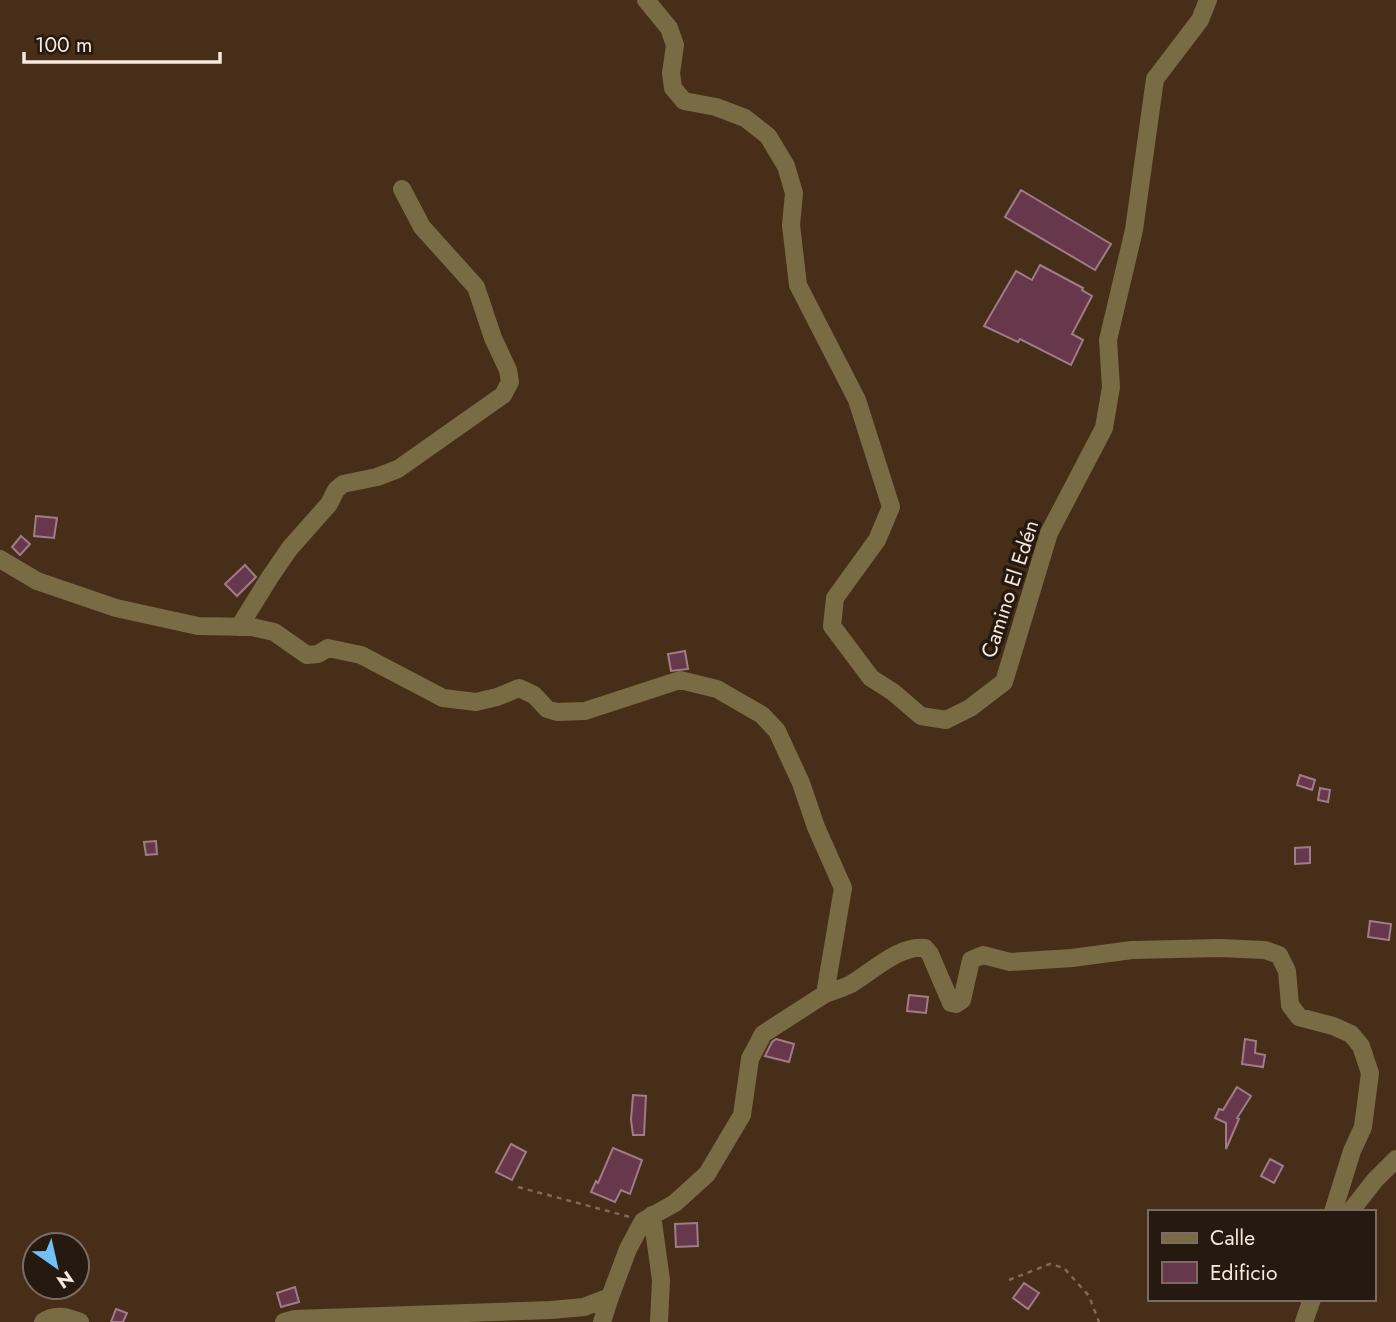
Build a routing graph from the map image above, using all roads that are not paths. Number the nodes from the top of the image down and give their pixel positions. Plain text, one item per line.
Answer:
1 (646, 0) edge
2 (1208, 0) edge
3 (402, 189) dead end
4 (0, 559) edge
5 (239, 627) junction
6 (825, 994) junction
7 (1396, 1158) edge
8 (1334, 1210) edge
9 (1352, 1210) edge
10 (648, 1218) junction
11 (610, 1297) junction
12 (1311, 1301) edge
13 (43, 1322) edge
14 (80, 1322) edge
15 (284, 1322) edge
16 (602, 1322) edge
17 (659, 1322) edge
18 (1304, 1322) edge

1 - 2 street, Camino El Edén
3 - 5 street
4 - 5 street
5 - 6 street
6 - 8 street
6 - 10 street
7 - 9 street
10 - 11 street
10 - 17 street
11 - 15 street
11 - 16 street
12 - 18 street
13 - 14 street

